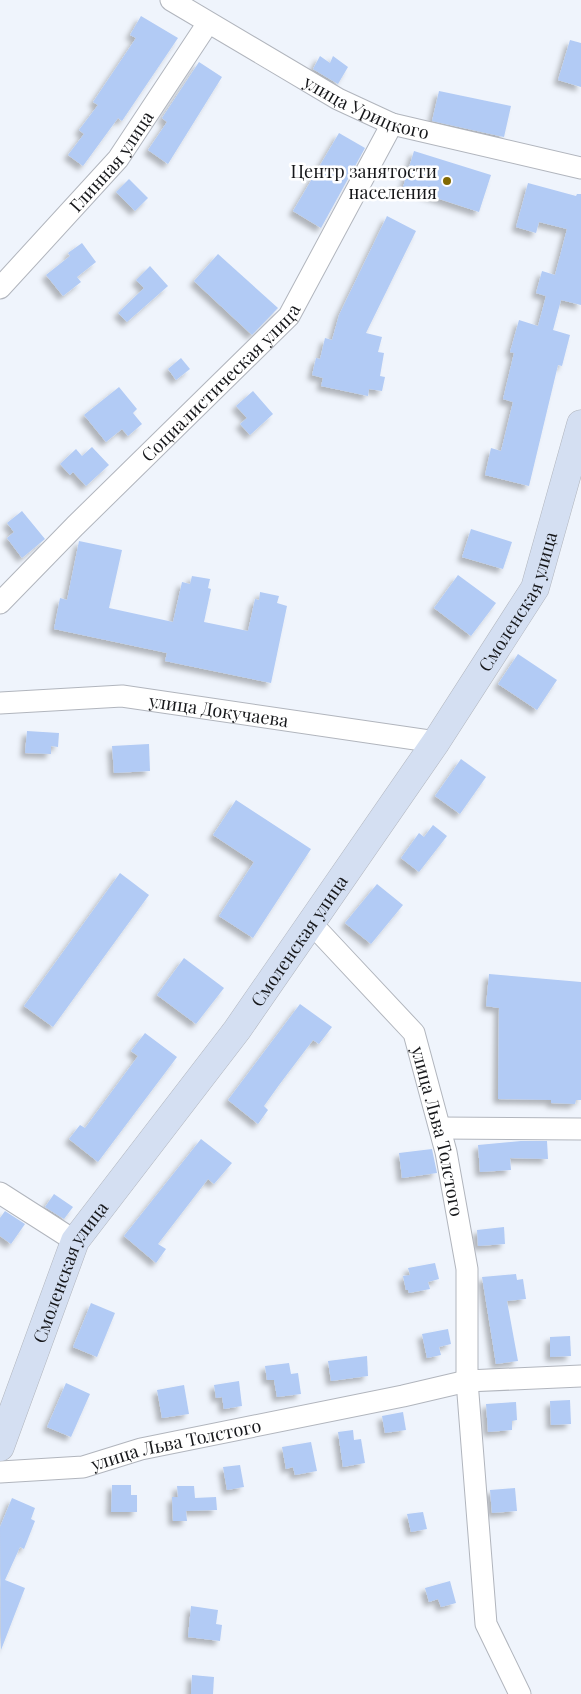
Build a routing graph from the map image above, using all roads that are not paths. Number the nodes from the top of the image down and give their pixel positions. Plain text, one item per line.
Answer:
1 (171, 0) edge
2 (208, 23) junction
3 (392, 124) junction
4 (581, 168) edge
5 (0, 288) edge
6 (581, 424) edge
7 (0, 603) edge
8 (1, 701) edge
9 (436, 742) junction
10 (310, 924) junction
11 (440, 1128) junction
12 (581, 1129) edge
13 (0, 1193) edge
14 (75, 1241) junction
15 (581, 1376) edge
16 (467, 1381) junction
17 (0, 1447) edge
18 (0, 1472) edge
19 (520, 1694) edge

1 - 2 street, улица Урицкого
2 - 3 street, улица Урицкого
2 - 5 street, Глинная улица
3 - 4 street, улица Урицкого
3 - 7 street, Социалистическая улица
6 - 9 main road, Смоленская улица
8 - 9 street, улица Докучаева
9 - 10 main road, Смоленская улица
10 - 11 street, улица Льва Толстого
10 - 14 main road, Смоленская улица
11 - 12 street
11 - 16 street, улица Льва Толстого
13 - 14 street
14 - 17 main road, Смоленская улица
15 - 16 street, улица Льва Толстого
16 - 18 street, улица Льва Толстого
16 - 19 street, улица Льва Толстого

